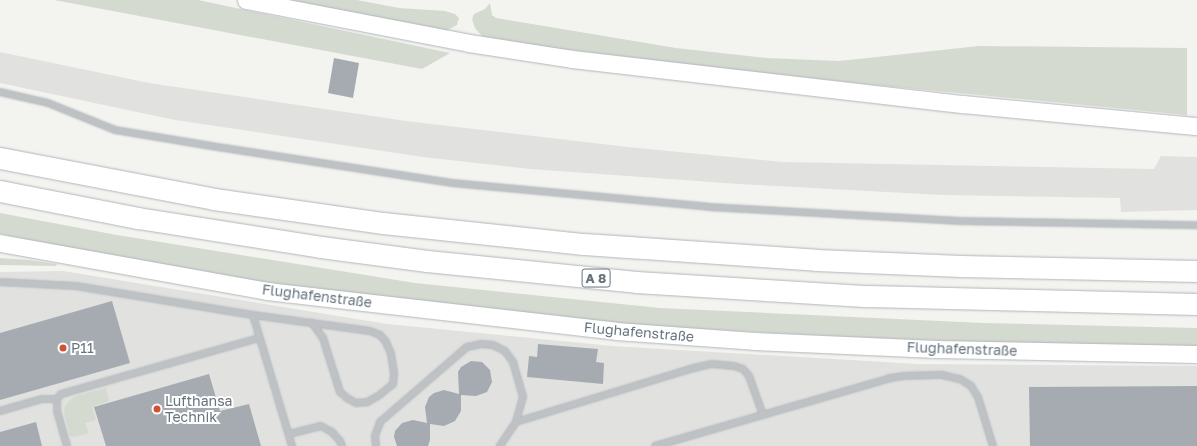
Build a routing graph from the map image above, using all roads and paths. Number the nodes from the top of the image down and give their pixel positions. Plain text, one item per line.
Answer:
1 (246, 0) edge
2 (0, 92) edge
3 (1197, 126) edge
4 (0, 158) edge
5 (0, 191) edge
6 (1197, 225) edge
7 (0, 243) edge
8 (0, 252) edge
9 (85, 258) junction
10 (1197, 271) edge
11 (0, 282) edge
12 (1197, 304) edge
13 (252, 314) junction
14 (312, 323) junction
15 (259, 338) junction
16 (1197, 354) edge
17 (57, 399) junction
18 (0, 411) edge
19 (763, 415) junction
20 (516, 422) junction
21 (289, 434) junction
22 (67, 446) edge
23 (292, 446) edge
24 (342, 446) edge
25 (376, 446) edge
26 (500, 446) edge
27 (655, 446) edge
28 (993, 446) edge

1 - 3 main road
2 - 6 lane
4 - 10 highway
5 - 12 highway, A 8
7 - 9 main road, Flughafenstraße
8 - 9 main road, Flughafenstraße
9 - 16 main road, Flughafenstraße
11 - 13 lane
13 - 14 lane
13 - 15 lane
14 - 14 lane
15 - 17 lane
15 - 21 lane
17 - 18 lane
17 - 22 lane
19 - 20 lane
19 - 27 lane
19 - 28 lane
20 - 25 lane
20 - 26 lane
21 - 23 lane
21 - 24 lane

